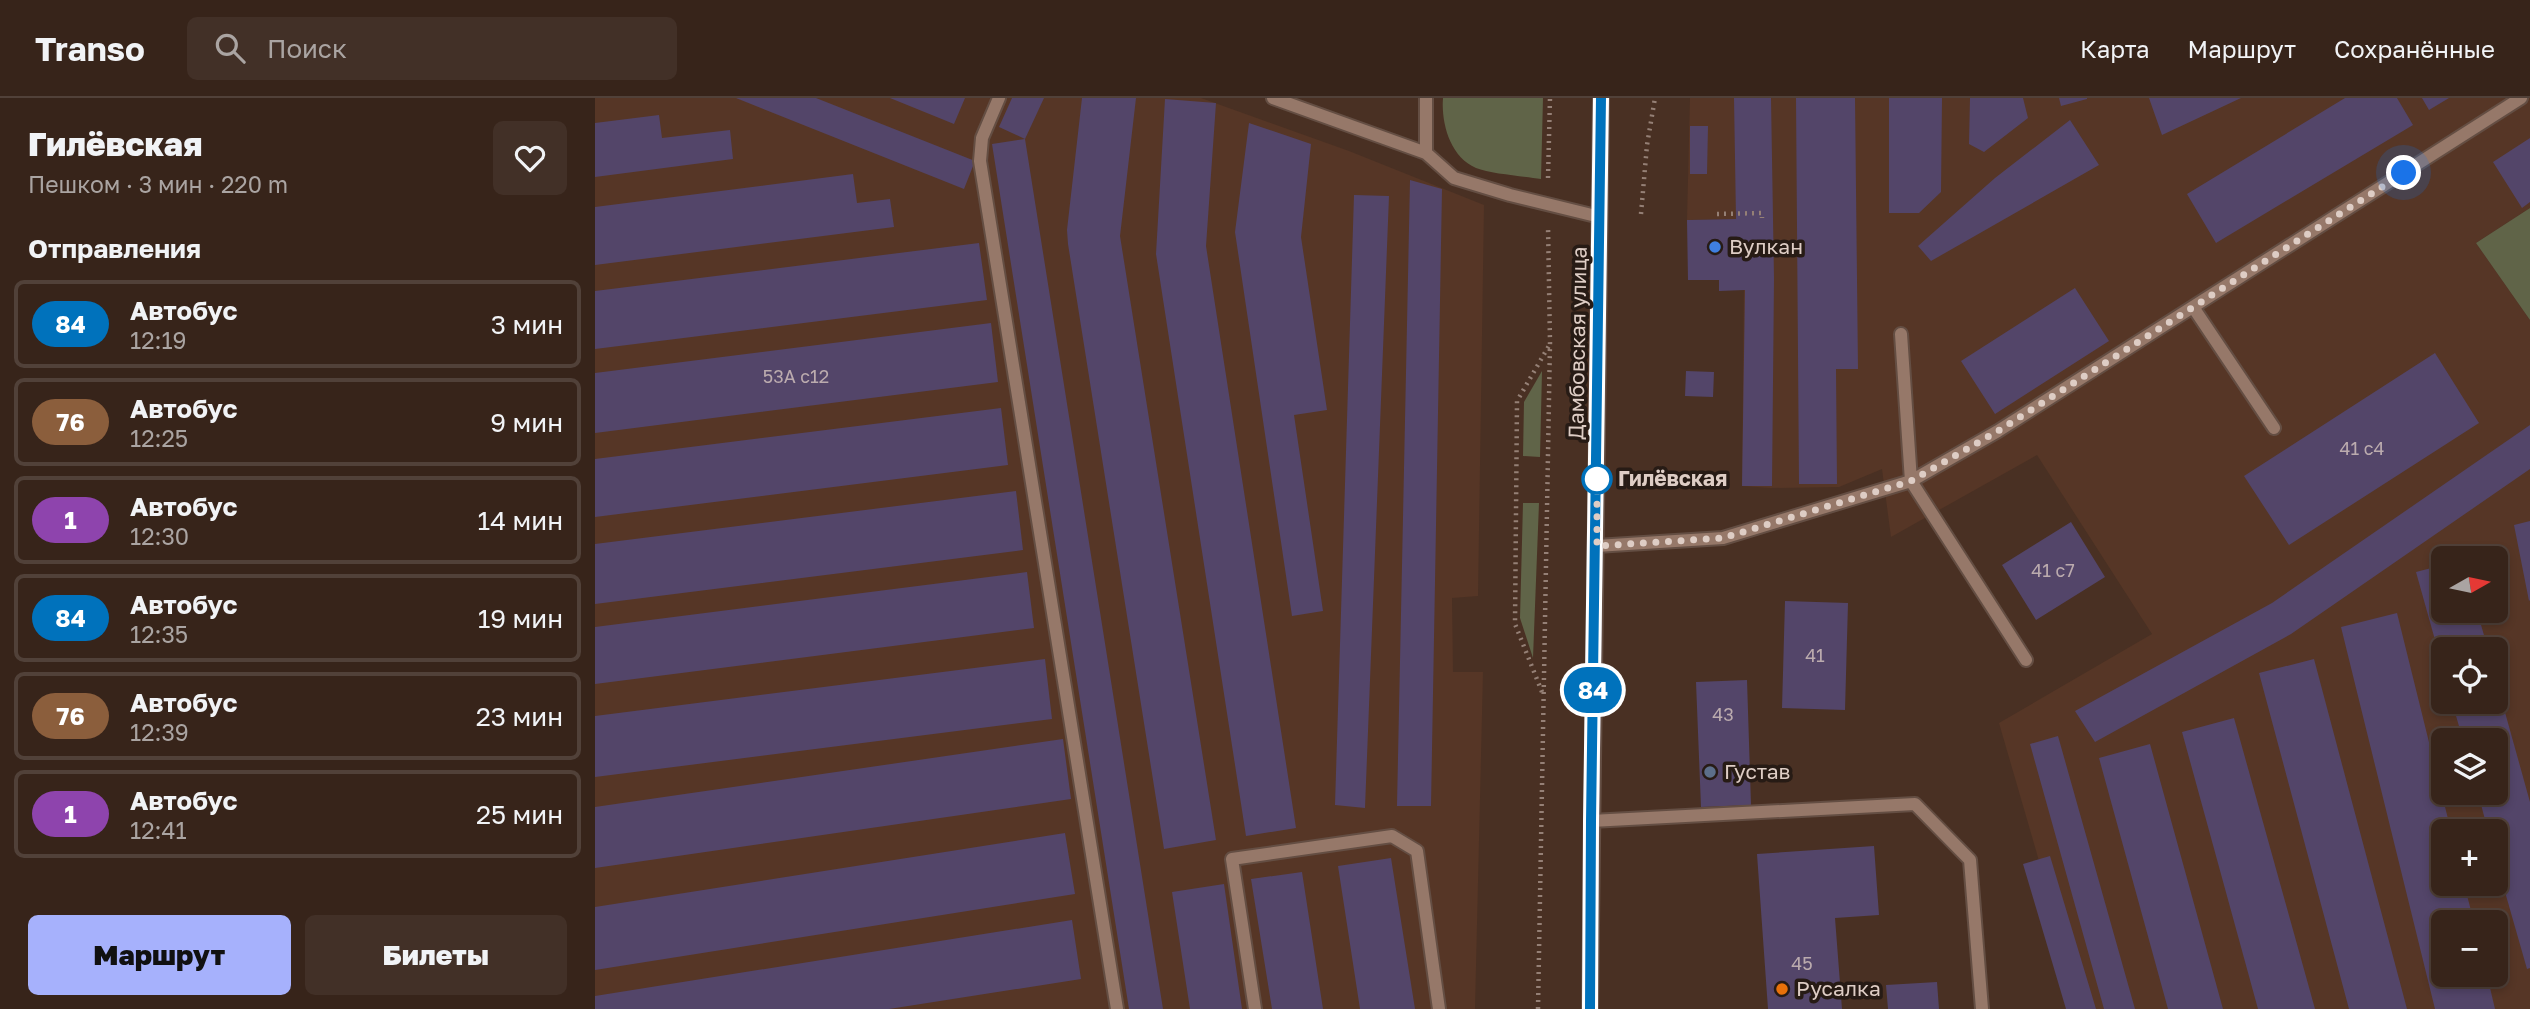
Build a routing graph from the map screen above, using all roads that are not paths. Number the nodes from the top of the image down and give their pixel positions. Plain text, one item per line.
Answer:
1 (999, 98) edge
2 (1273, 98) edge
3 (1426, 98) edge
4 (1601, 98) edge
5 (2521, 98) edge
6 (1426, 153) junction
7 (1600, 217) junction
8 (2193, 307) junction
9 (1901, 334) dead end
10 (2274, 428) dead end
11 (1911, 481) junction
12 (1597, 546) junction
13 (2027, 660) dead end
14 (1591, 821) junction
15 (1117, 1009) edge
16 (1255, 1009) edge
17 (1439, 1009) edge
18 (1590, 1009) edge
19 (1982, 1009) edge

1 - 15 lane
2 - 6 lane
3 - 6 lane
4 - 7 main road, Дамбовская улица
5 - 8 lane
6 - 7 lane
7 - 12 main road, Дамбовская улица
8 - 10 lane
8 - 11 lane
9 - 11 lane
11 - 12 lane
11 - 13 lane
12 - 14 main road, Дамбовская улица
14 - 18 main road, Дамбовская улица
14 - 19 lane
16 - 17 lane

